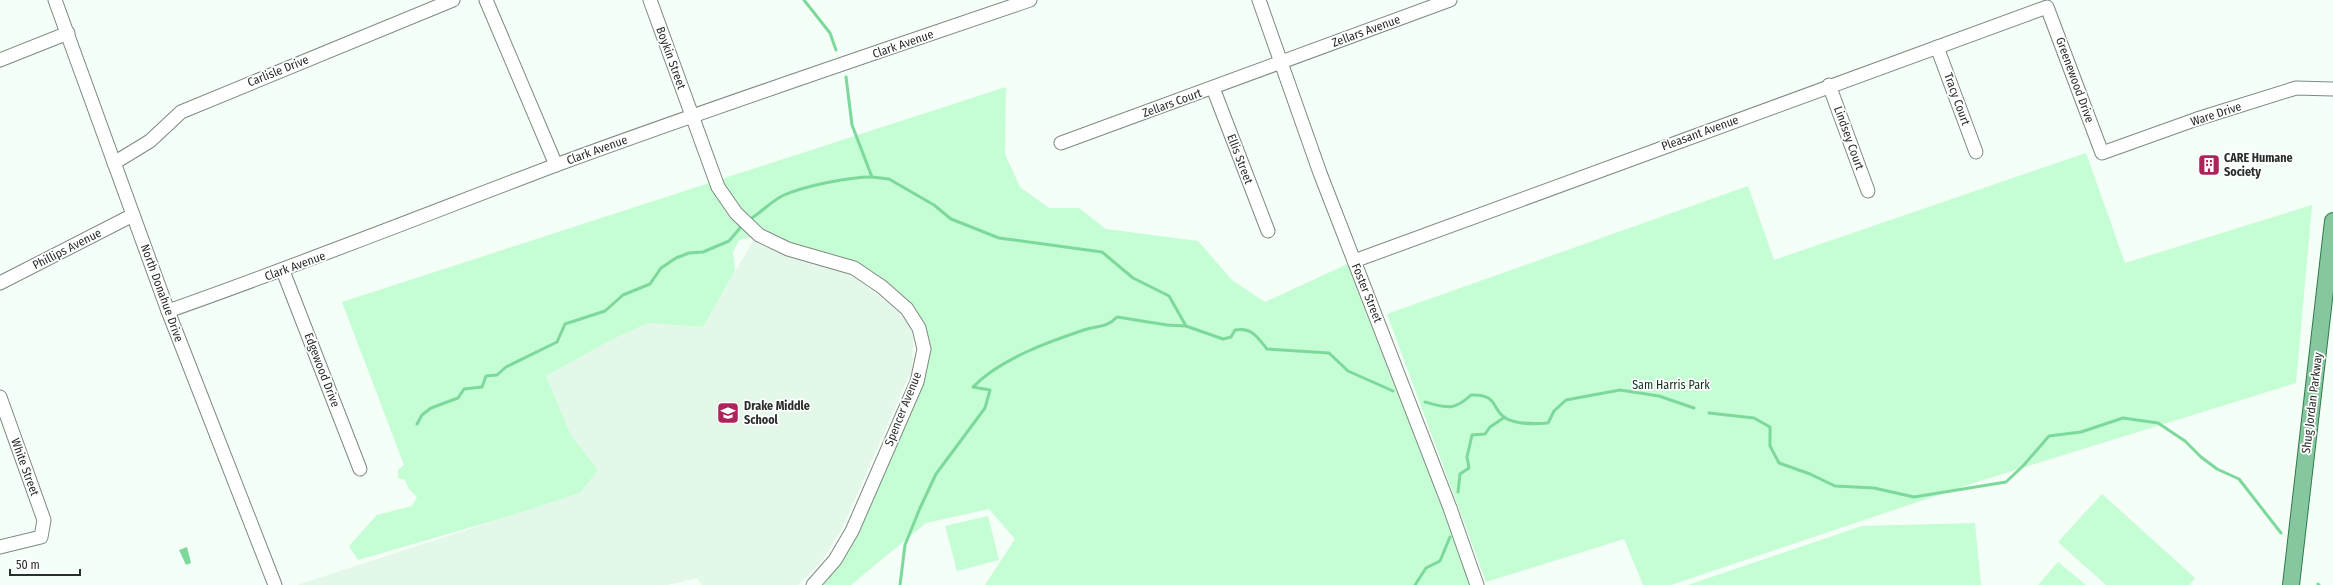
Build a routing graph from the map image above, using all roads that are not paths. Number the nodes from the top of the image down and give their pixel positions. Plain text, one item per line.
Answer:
1 (55, 0) edge
2 (453, 0) edge
3 (486, 0) edge
4 (650, 0) edge
5 (1030, 0) edge
6 (1259, 0) edge
7 (1450, 0) edge
8 (2047, 6) joint
9 (68, 33) junction
10 (1937, 47) junction
11 (0, 60) edge
12 (1282, 63) junction
13 (1829, 85) junction
14 (1213, 88) junction
15 (2333, 89) edge
16 (692, 116) junction
17 (1061, 143) dead end
18 (1976, 152) dead end
19 (2102, 153) joint
20 (114, 163) junction
21 (556, 166) junction
22 (1868, 191) dead end
23 (133, 215) junction
24 (2333, 220) edge
25 (1268, 231) dead end
26 (1354, 261) junction
27 (283, 271) junction
28 (0, 282) edge
29 (168, 311) junction
30 (0, 397) edge
31 (360, 469) dead end
32 (0, 547) edge
33 (275, 585) edge
34 (813, 585) edge
35 (1477, 585) edge
36 (2291, 585) edge

1 - 9 street, North Donahue Drive
2 - 20 street, Carlisle Drive
3 - 21 street
4 - 16 street, Boykin Street
5 - 16 street, Clark Avenue
6 - 12 street, Foster Street
7 - 12 street, Zellars Avenue
8 - 10 street, Pleasant Avenue
8 - 19 street, Greenewood Drive
9 - 11 street
9 - 20 street, North Donahue Drive
10 - 13 street, Pleasant Avenue
10 - 18 street, Tracy Court
12 - 14 street, Zellars Court
12 - 26 street, Foster Street
13 - 22 street, Lindsey Court
13 - 26 street, Pleasant Avenue
14 - 17 street, Zellars Court
14 - 25 street, Ellis Street
15 - 19 street, Ware Drive
16 - 21 street, Clark Avenue
16 - 34 street, Spencer Avenue
20 - 23 street, North Donahue Drive
21 - 27 street, Clark Avenue
23 - 28 street, Phillips Avenue
23 - 29 street, North Donahue Drive
24 - 36 main road, Shug Jordan Parkway
26 - 35 street, Foster Street
27 - 29 street, Clark Avenue
27 - 31 street, Edgewood Drive
29 - 33 street, North Donahue Drive
30 - 32 street, White Street

